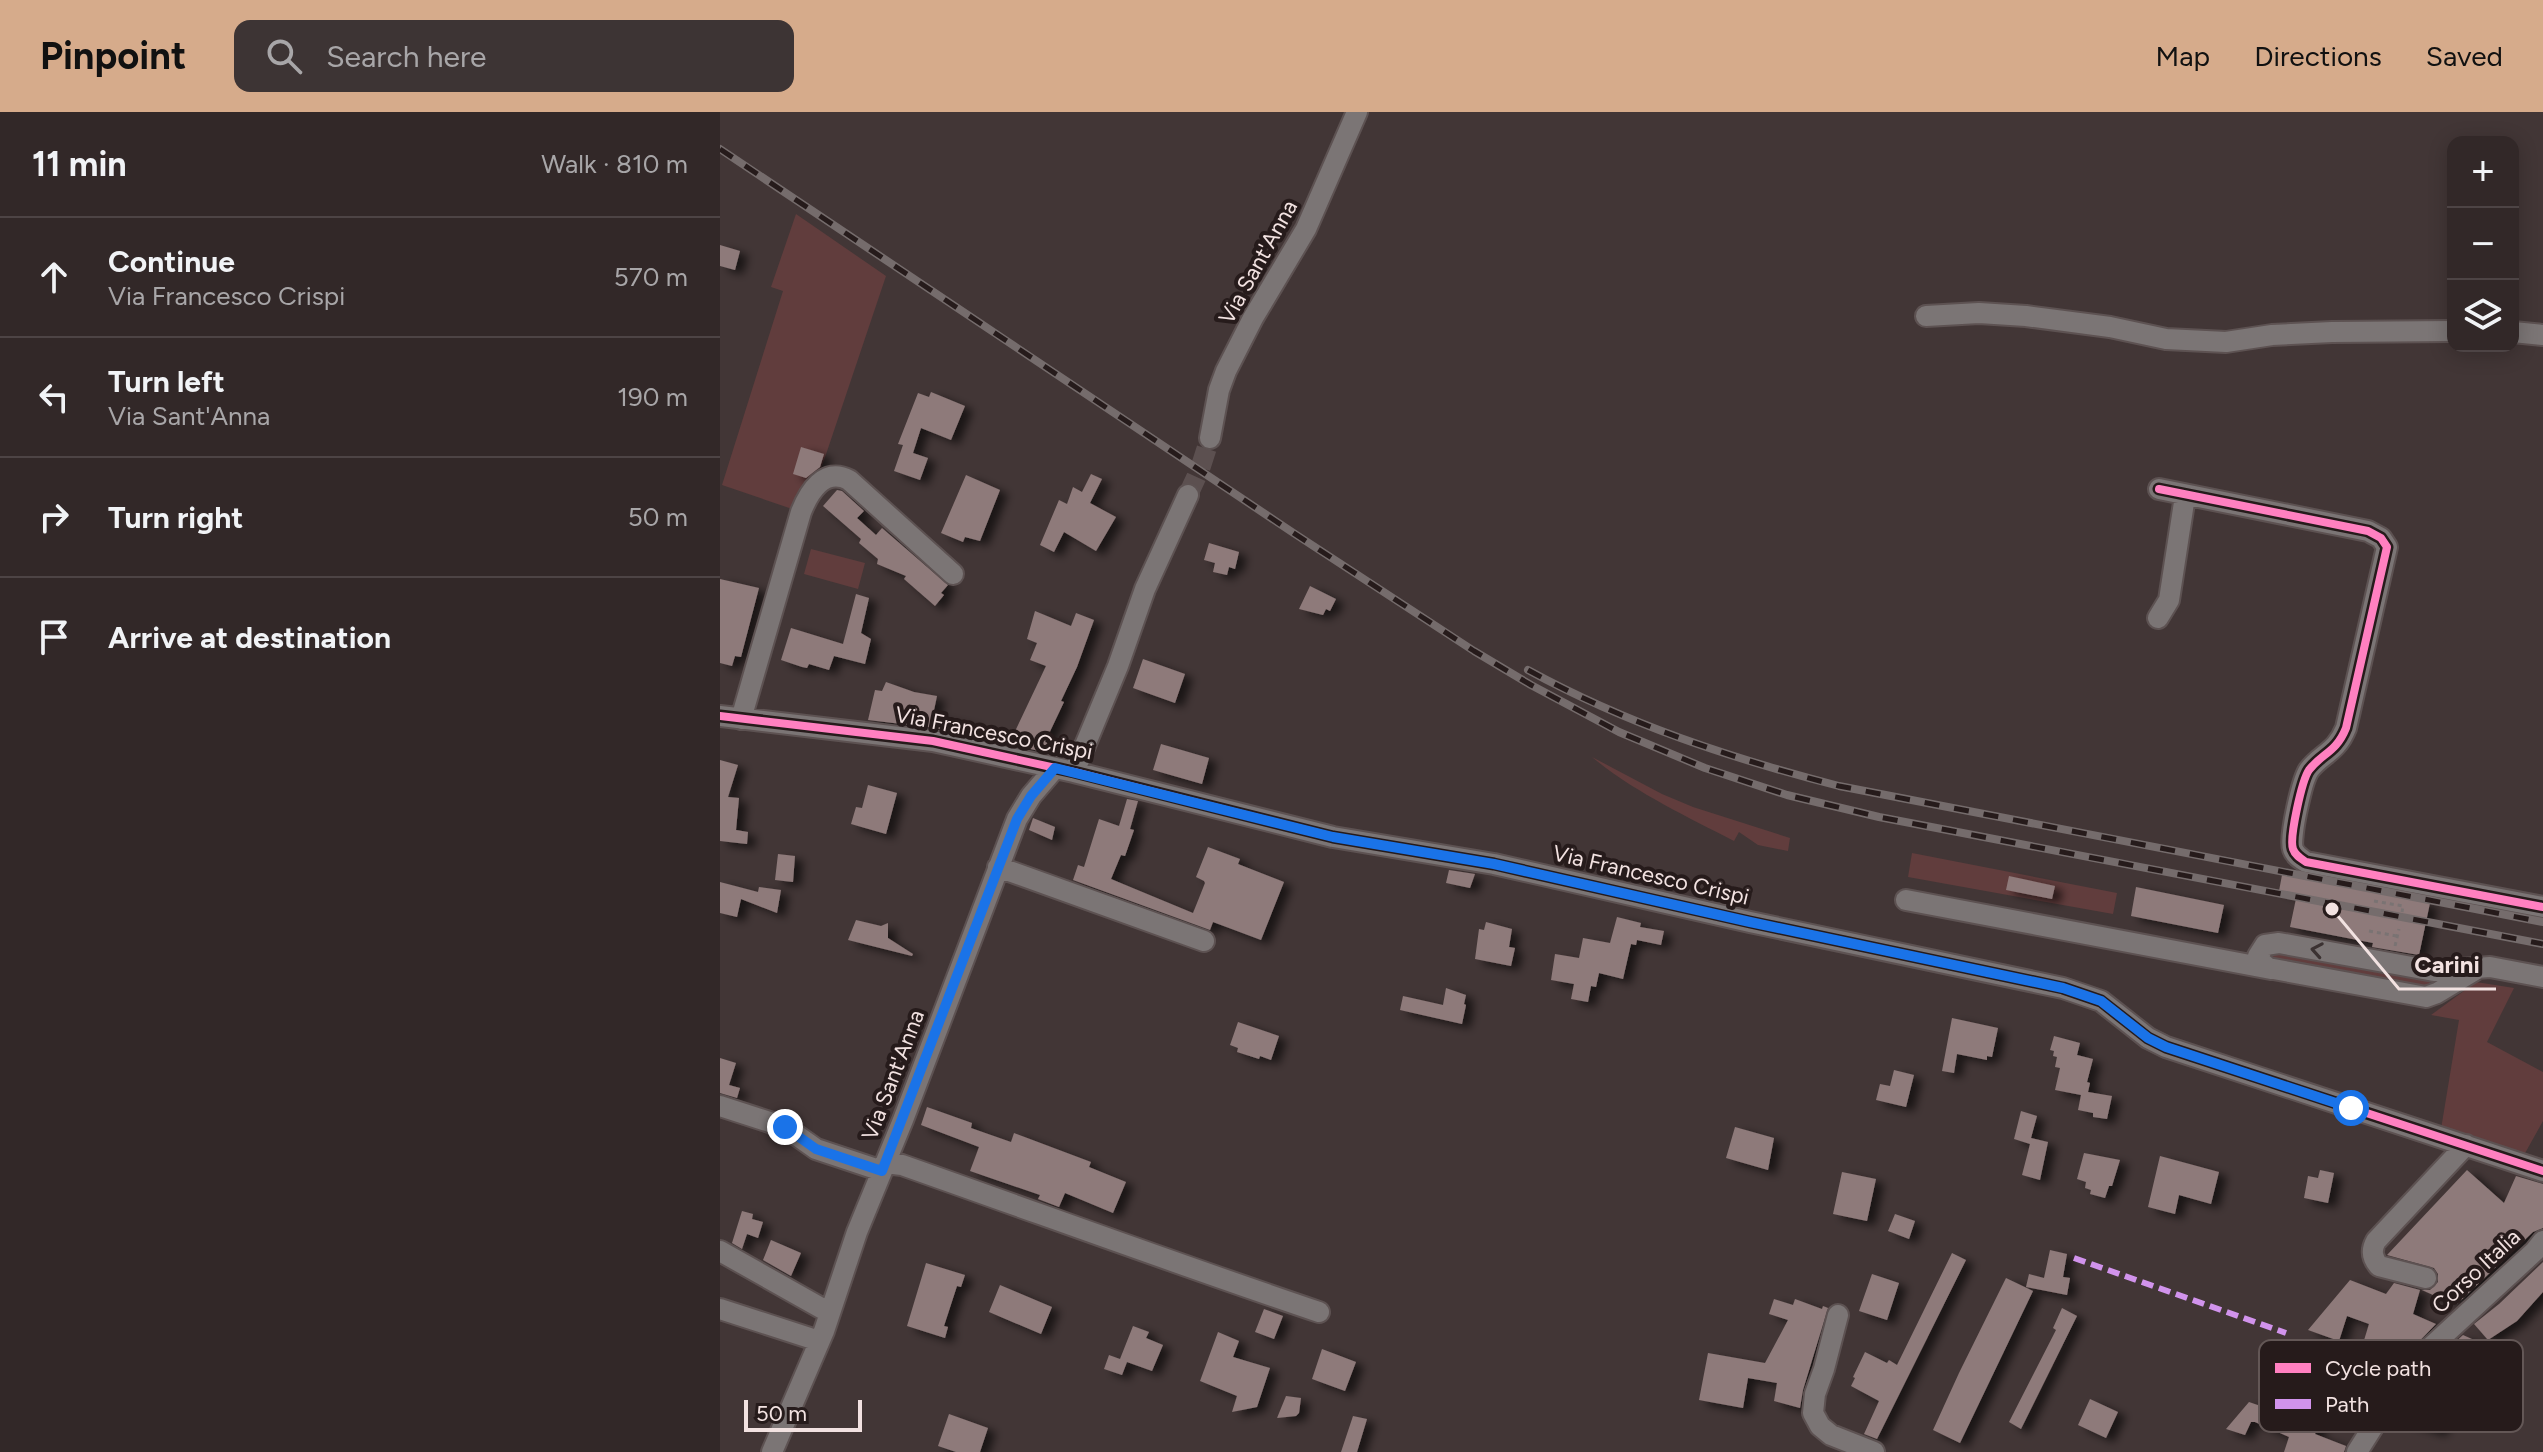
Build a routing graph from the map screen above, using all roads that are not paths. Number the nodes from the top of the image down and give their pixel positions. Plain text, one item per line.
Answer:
1 (1357, 112) edge
2 (1926, 316) dead end
3 (2447, 331) edge
4 (2519, 333) edge
5 (2543, 335) edge
6 (1210, 438) tunnel mouth
7 (2159, 489) dead end
8 (1188, 495) tunnel mouth
9 (2185, 496) junction
10 (953, 574) dead end
11 (2158, 618) dead end
12 (720, 716) edge
13 (741, 719) junction
14 (1064, 770) junction
15 (998, 867) junction
16 (1906, 900) dead end
17 (2543, 907) edge
18 (1204, 941) dead end
19 (2477, 969) junction
20 (2279, 971) junction
21 (2543, 977) edge
22 (720, 1106) edge
23 (2466, 1145) junction
24 (884, 1167) junction
25 (2543, 1171) edge
26 (2543, 1241) edge
27 (720, 1251) edge
28 (2426, 1278) dead end
29 (720, 1309) edge
30 (1319, 1312) dead end
31 (830, 1313) junction
32 (1838, 1315) dead end
33 (2438, 1340) edge
34 (819, 1341) junction
35 (2370, 1432) edge
36 (772, 1452) edge
37 (1874, 1452) edge
38 (2357, 1452) edge

1 - 6 street, Via Sant'Anna
2 - 3 street
4 - 5 street
7 - 9 street
8 - 14 street, Via Sant'Anna
9 - 11 street
9 - 17 street
10 - 13 street
12 - 13 street, Via Francesco Crispi
13 - 14 street, Via Francesco Crispi
14 - 15 street, Via Sant'Anna
14 - 23 street, Via Francesco Crispi
15 - 18 street
15 - 24 street, Via Sant'Anna
16 - 20 street
19 - 20 street
19 -> 20 street
19 - 21 street
22 - 24 street
23 - 25 street, Via Francesco Crispi
23 - 28 street
24 - 30 street
24 - 31 street, Via Sant'Anna
26 - 33 street, Corso Italia
27 - 31 street
29 - 34 street
31 - 34 street, Via Sant'Anna
32 - 37 street
34 - 36 street, Via Sant'Anna
35 - 38 street, Corso Italia

